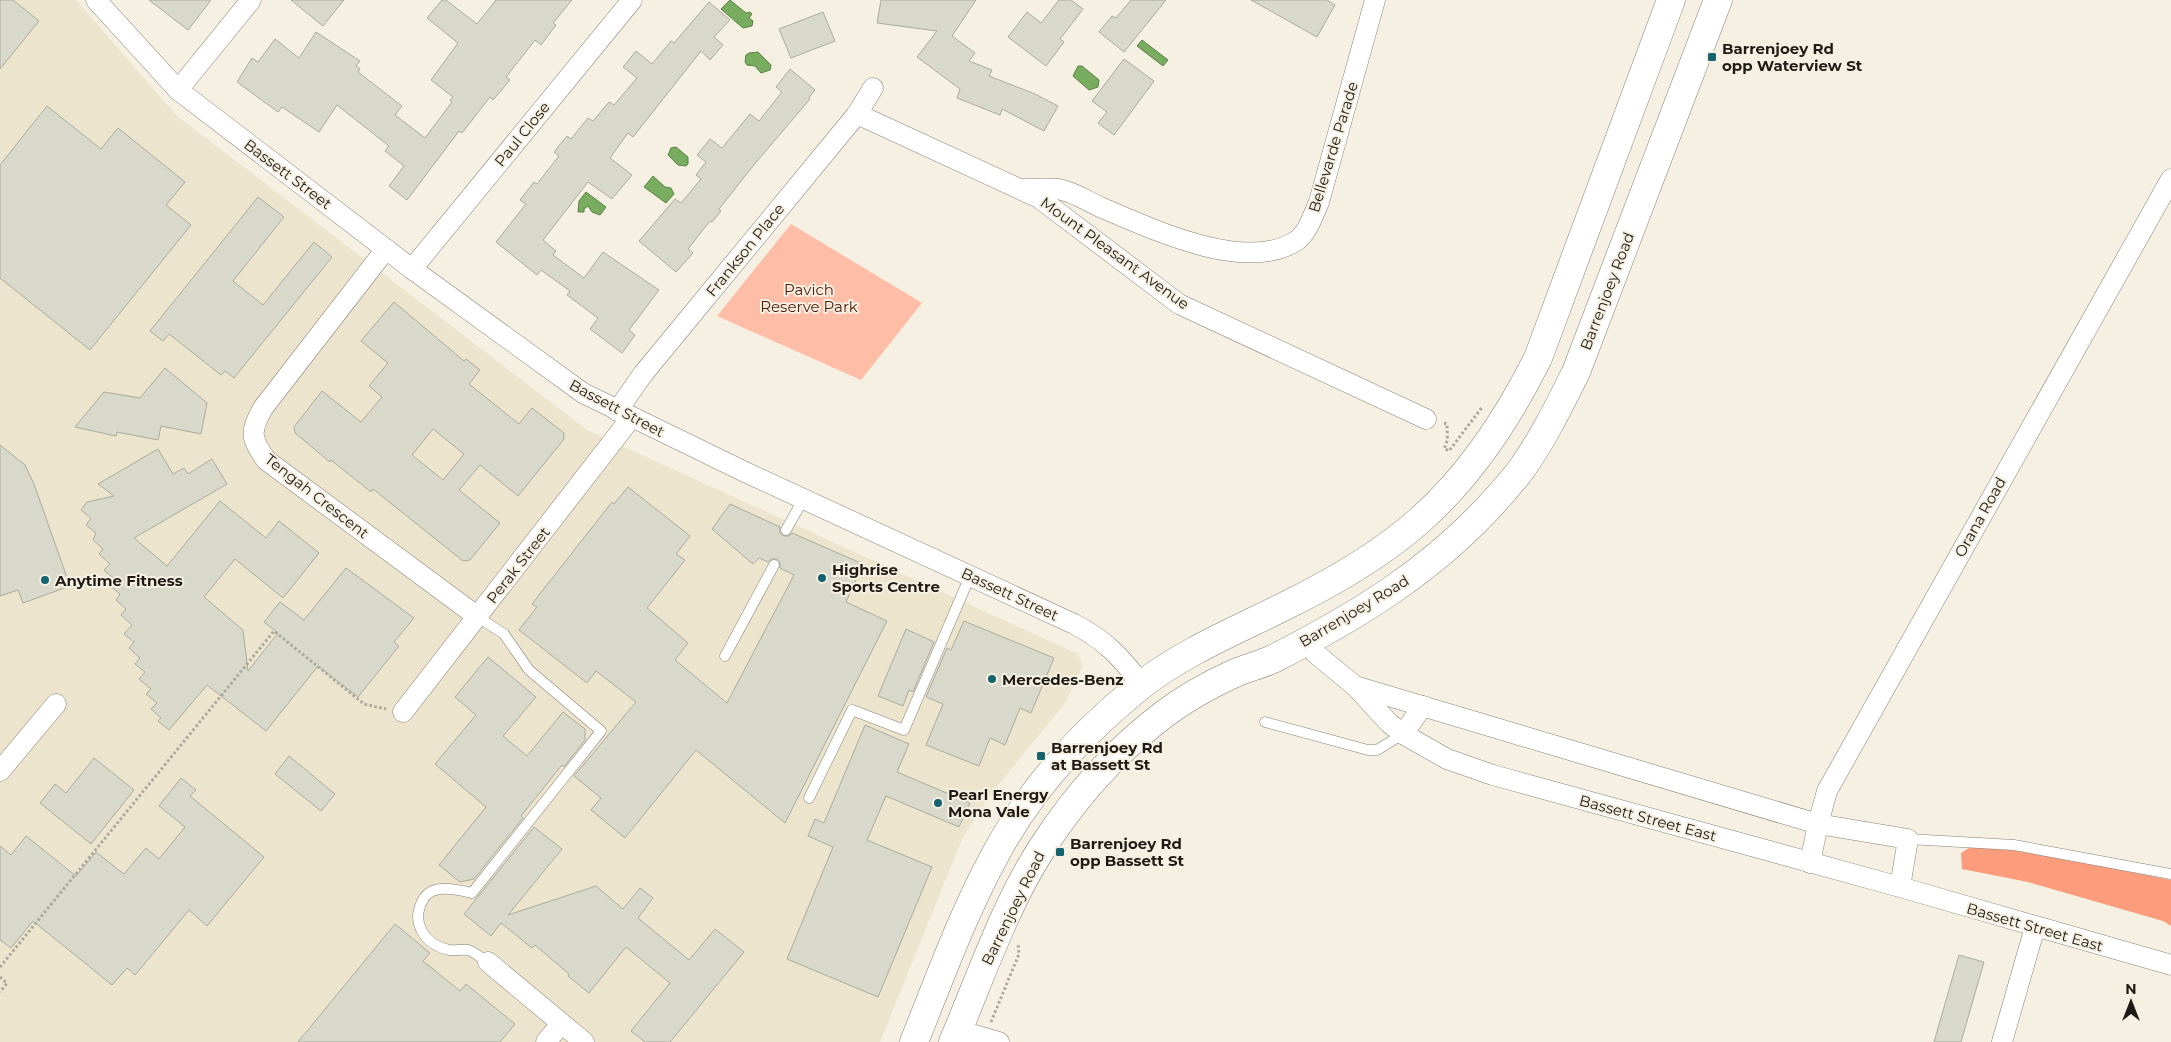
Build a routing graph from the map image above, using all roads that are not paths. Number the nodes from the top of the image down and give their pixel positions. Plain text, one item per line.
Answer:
1 (96, 0) edge
2 (251, 0) edge
3 (632, 0) edge
4 (1375, 0) edge
5 (1671, 0) edge
6 (1718, 0) edge
7 (873, 88) dead end
8 (178, 90) junction
9 (857, 114) junction
10 (2171, 179) edge
11 (1019, 188) junction
12 (386, 248) junction
13 (412, 268) junction
14 (624, 414) junction
15 (1426, 419) road end
16 (804, 498) junction
17 (786, 530) dead end
18 (774, 566) dead end
19 (970, 576) junction
20 (1297, 599) junction
21 (478, 617) junction
22 (1308, 640) junction
23 (725, 656) dead end
24 (1142, 685) junction
25 (1354, 686) junction
26 (56, 704) dead end
27 (1423, 706) junction
28 (403, 712) road end
29 (1163, 715) junction
30 (1265, 722) dead end
31 (1403, 734) junction
32 (0, 771) edge
33 (809, 798) dead end
34 (1818, 824) junction
35 (1908, 839) junction
36 (1810, 863) junction
37 (2171, 874) edge
38 (1900, 887) junction
39 (2035, 927) junction
40 (488, 962) joint
41 (2171, 966) edge
42 (561, 1024) junction
43 (956, 1036) edge
44 (546, 1042) edge
45 (584, 1042) edge
46 (914, 1042) edge
47 (999, 1042) edge
48 (2002, 1042) edge

1 - 8 street, Bassett Street
2 - 8 street
3 - 13 street, Paul Close
4 - 11 street, Bellevarde Parade
5 - 20 main road
6 - 22 main road, Barrenjoey Road
7 - 9 street, Frankson Place
8 - 12 street, Bassett Street
9 - 11 street, Mount Pleasant Avenue
9 - 14 street, Frankson Place
10 - 34 street, Orana Road
11 - 15 street, Mount Pleasant Avenue
12 - 13 street, Bassett Street
12 - 21 street, Tengah Crescent
13 - 14 street, Bassett Street
14 - 16 street, Bassett Street
14 - 21 street, Perak Street
16 - 17 lane
16 - 19 street, Bassett Street
18 - 23 lane
19 - 24 street, Bassett Street
19 - 33 lane
20 - 22 main road, Bassett Street East
20 - 24 main road
21 - 28 street, Perak Street
21 - 40 lane
22 - 25 street, Bassett Street East
22 - 29 main road, Barrenjoey Road
24 - 29 main road, Bassett Street
24 - 46 main road
25 - 27 street, Bassett Street East
25 - 31 street, Bassett Street East
26 - 32 street
27 - 31 street
27 - 34 street, Bassett Street East
29 - 43 main road, Barrenjoey Road
30 - 31 lane
31 - 36 street, Bassett Street East
34 - 35 street, Bassett Street East
34 - 36 street, Orana Road
35 - 37 lane, Bassett Street East
35 - 38 street
36 - 38 street, Bassett Street East
38 - 39 street, Bassett Street East
39 - 41 street, Bassett Street East
39 - 48 street
40 - 42 street
42 - 44 street
42 - 45 street
43 - 47 street

